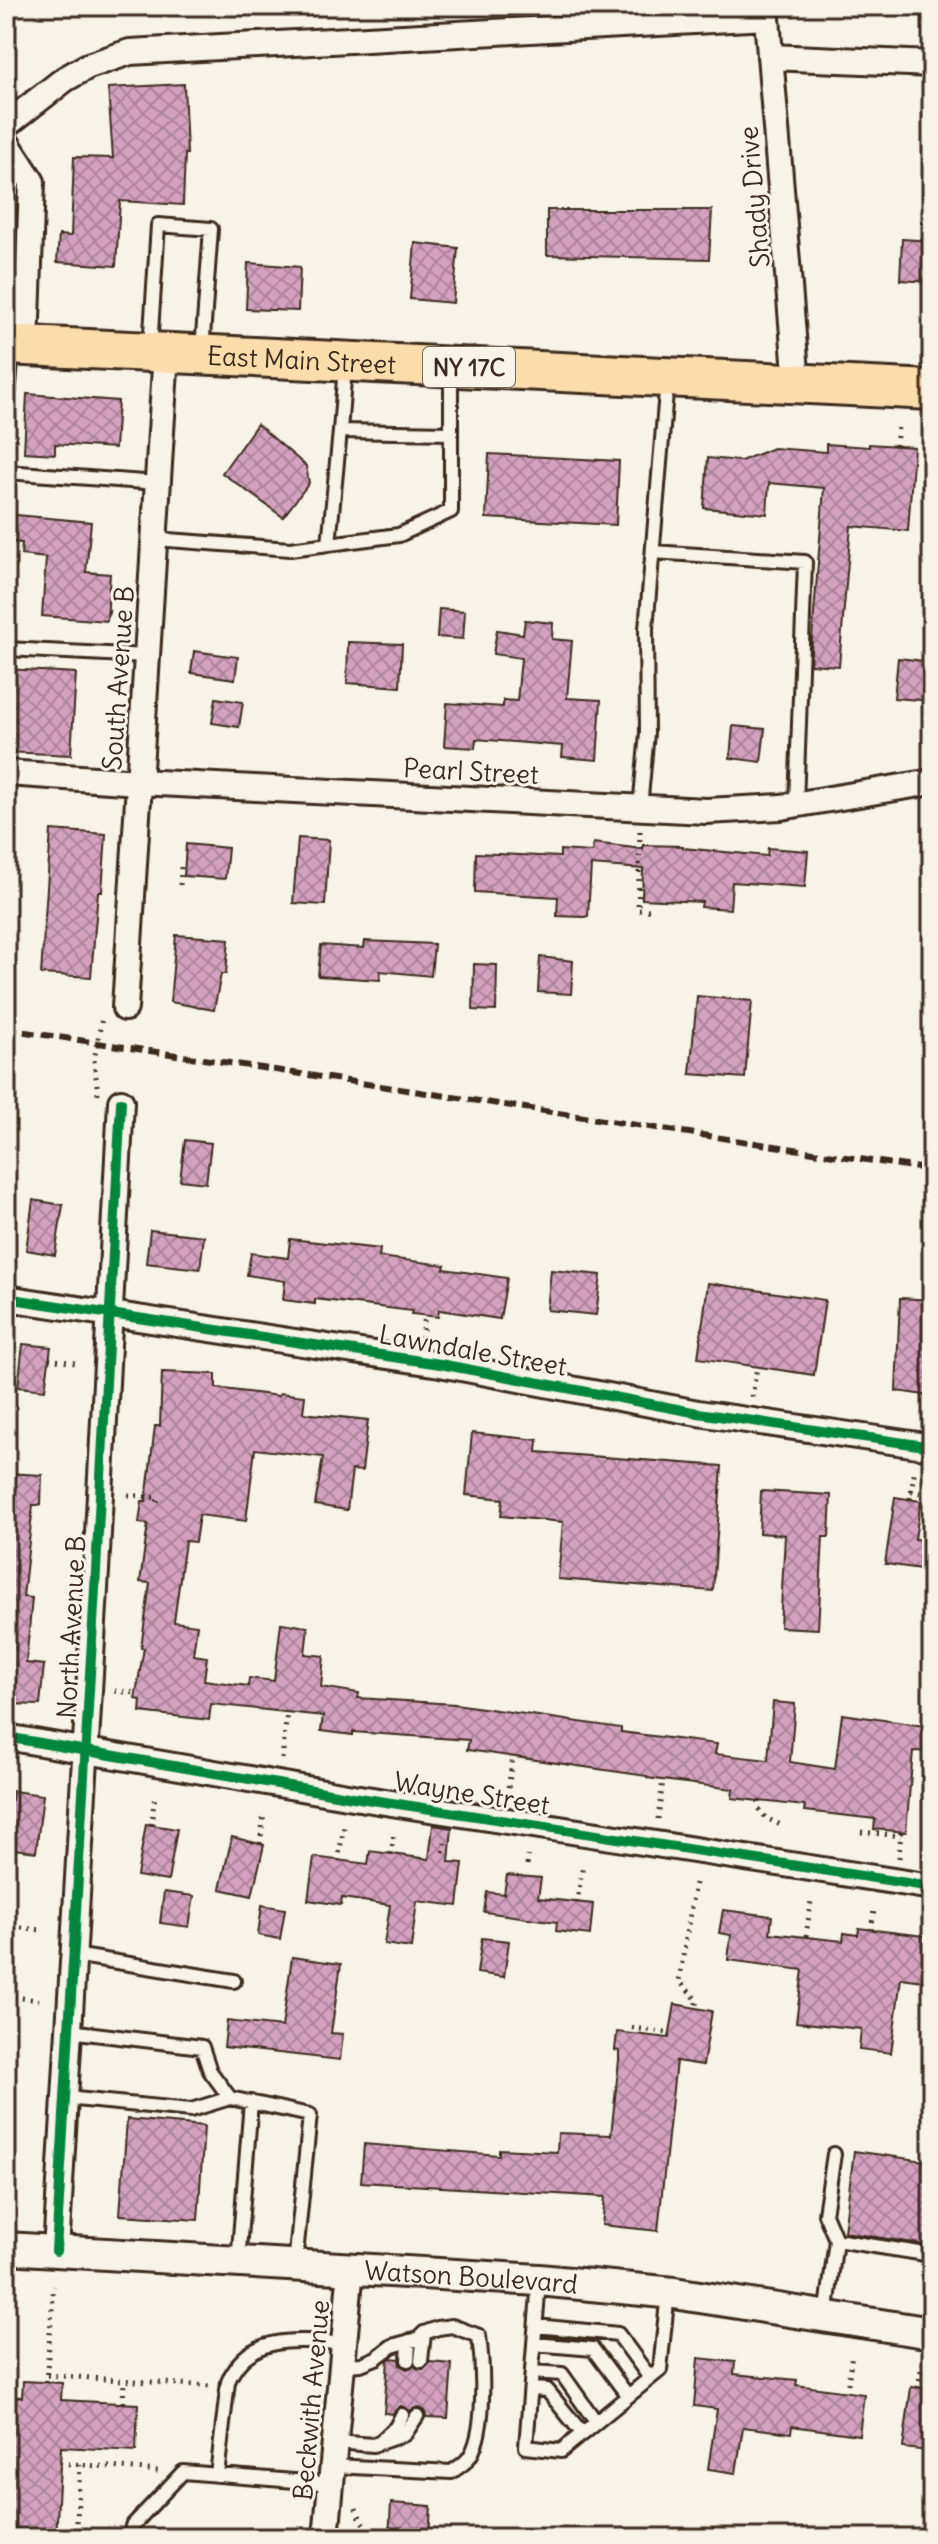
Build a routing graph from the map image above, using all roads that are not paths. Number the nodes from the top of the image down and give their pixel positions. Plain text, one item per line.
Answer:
1 (766, 12) edge
2 (770, 57) junction
3 (932, 64) edge
4 (6, 125) edge
5 (6, 142) edge
6 (15, 346) edge
7 (173, 352) junction
8 (346, 361) junction
9 (451, 366) junction
10 (667, 377) junction
11 (797, 384) junction
12 (932, 390) edge
13 (6, 421) edge
14 (340, 431) junction
15 (451, 433) junction
16 (6, 472) edge
17 (158, 483) junction
18 (155, 539) junction
19 (329, 544) junction
20 (653, 552) junction
21 (6, 649) edge
22 (147, 656) junction
23 (6, 773) edge
24 (139, 782) junction
25 (932, 782) edge
26 (796, 804) junction
27 (640, 808) junction
28 (125, 1008) road end
29 (121, 1102) road end
30 (6, 1298) edge
31 (111, 1316) junction
32 (932, 1447) edge
33 (6, 1737) edge
34 (86, 1750) junction
35 (932, 1887) edge
36 (74, 1955) junction
37 (234, 1981) dead end
38 (69, 2031) junction
39 (65, 2098) junction
40 (230, 2098) junction
41 (251, 2102) junction
42 (834, 2154) dead end
43 (836, 2240) junction
44 (6, 2248) edge
45 (56, 2251) junction
46 (932, 2255) edge
47 (238, 2262) junction
48 (295, 2265) junction
49 (351, 2268) junction
50 (539, 2280) junction
51 (668, 2292) junction
52 (826, 2317) junction
53 (536, 2326) junction
54 (424, 2333) junction
55 (932, 2333) edge
56 (409, 2341) junction
57 (534, 2344) junction
58 (343, 2354) junction
59 (532, 2372) junction
60 (650, 2378) junction
61 (531, 2389) junction
62 (628, 2396) junction
63 (402, 2415) dead end
64 (417, 2416) dead end
65 (596, 2422) junction
66 (582, 2433) junction
67 (378, 2443) junction
68 (333, 2464) junction
69 (217, 2475) junction
70 (131, 2538) edge
71 (326, 2538) edge

1 - 2 street, Shady Drive
1 - 4 street
2 - 3 street
2 - 11 street, Shady Drive
5 - 6 street
6 - 7 main road, East Main Street / NY 17C
6 - 13 lane
7 - 7 lane
7 - 8 main road, East Main Street / NY 17C
7 - 17 street, South Avenue B
8 - 9 main road, East Main Street / NY 17C
8 - 14 lane
9 - 10 main road, East Main Street / NY 17C
9 - 15 lane
10 - 11 main road, East Main Street / NY 17C
10 - 20 lane
11 - 12 main road, East Main Street / NY 17C
14 - 15 lane
14 - 19 lane
15 - 19 lane
16 - 17 lane
17 - 18 street, South Avenue B
18 - 19 lane
18 - 22 street, South Avenue B
20 - 26 lane
20 - 27 lane
21 - 22 lane
22 - 24 street, South Avenue B
23 - 24 street, Pearl Street
24 - 27 street, Pearl Street
24 - 28 street, South Avenue B
25 - 26 street, Pearl Street
26 - 27 street, Pearl Street
29 - 31 street, North Avenue B
30 - 31 street, Lawndale Street
31 - 32 street, Lawndale Street
31 - 34 street, North Avenue B
33 - 34 street, Wayne Street
34 - 35 street, Wayne Street
34 - 36 street, North Avenue B
36 - 37 lane
36 - 38 street, North Avenue B
38 - 39 street, North Avenue B
38 - 40 lane
39 - 40 lane
39 - 45 street, North Avenue B
40 - 41 lane
41 - 47 lane
41 - 48 lane
42 - 43 lane
43 - 46 lane
43 - 52 lane
44 - 45 street, Watson Boulevard
45 - 47 street, Watson Boulevard
47 - 48 street, Watson Boulevard
48 - 49 street, Watson Boulevard
49 - 50 street, Watson Boulevard
49 - 58 street, Beckwith Avenue
50 - 51 street, Watson Boulevard
50 - 53 lane
51 - 52 street, Watson Boulevard
51 - 60 lane
52 - 55 street, Watson Boulevard
53 - 57 lane
53 - 60 lane
54 - 56 lane
54 - 56 lane
54 - 68 lane
56 - 58 lane
57 - 59 lane
57 - 62 lane
58 - 68 street, Beckwith Avenue
58 - 69 lane
59 - 61 lane
59 - 65 lane
60 - 62 lane
61 - 66 lane
61 - 66 lane
62 - 65 lane
63 - 67 lane
64 - 67 lane
65 - 66 lane
67 - 68 lane
68 - 69 lane
68 - 71 street, Beckwith Avenue
69 - 70 lane

